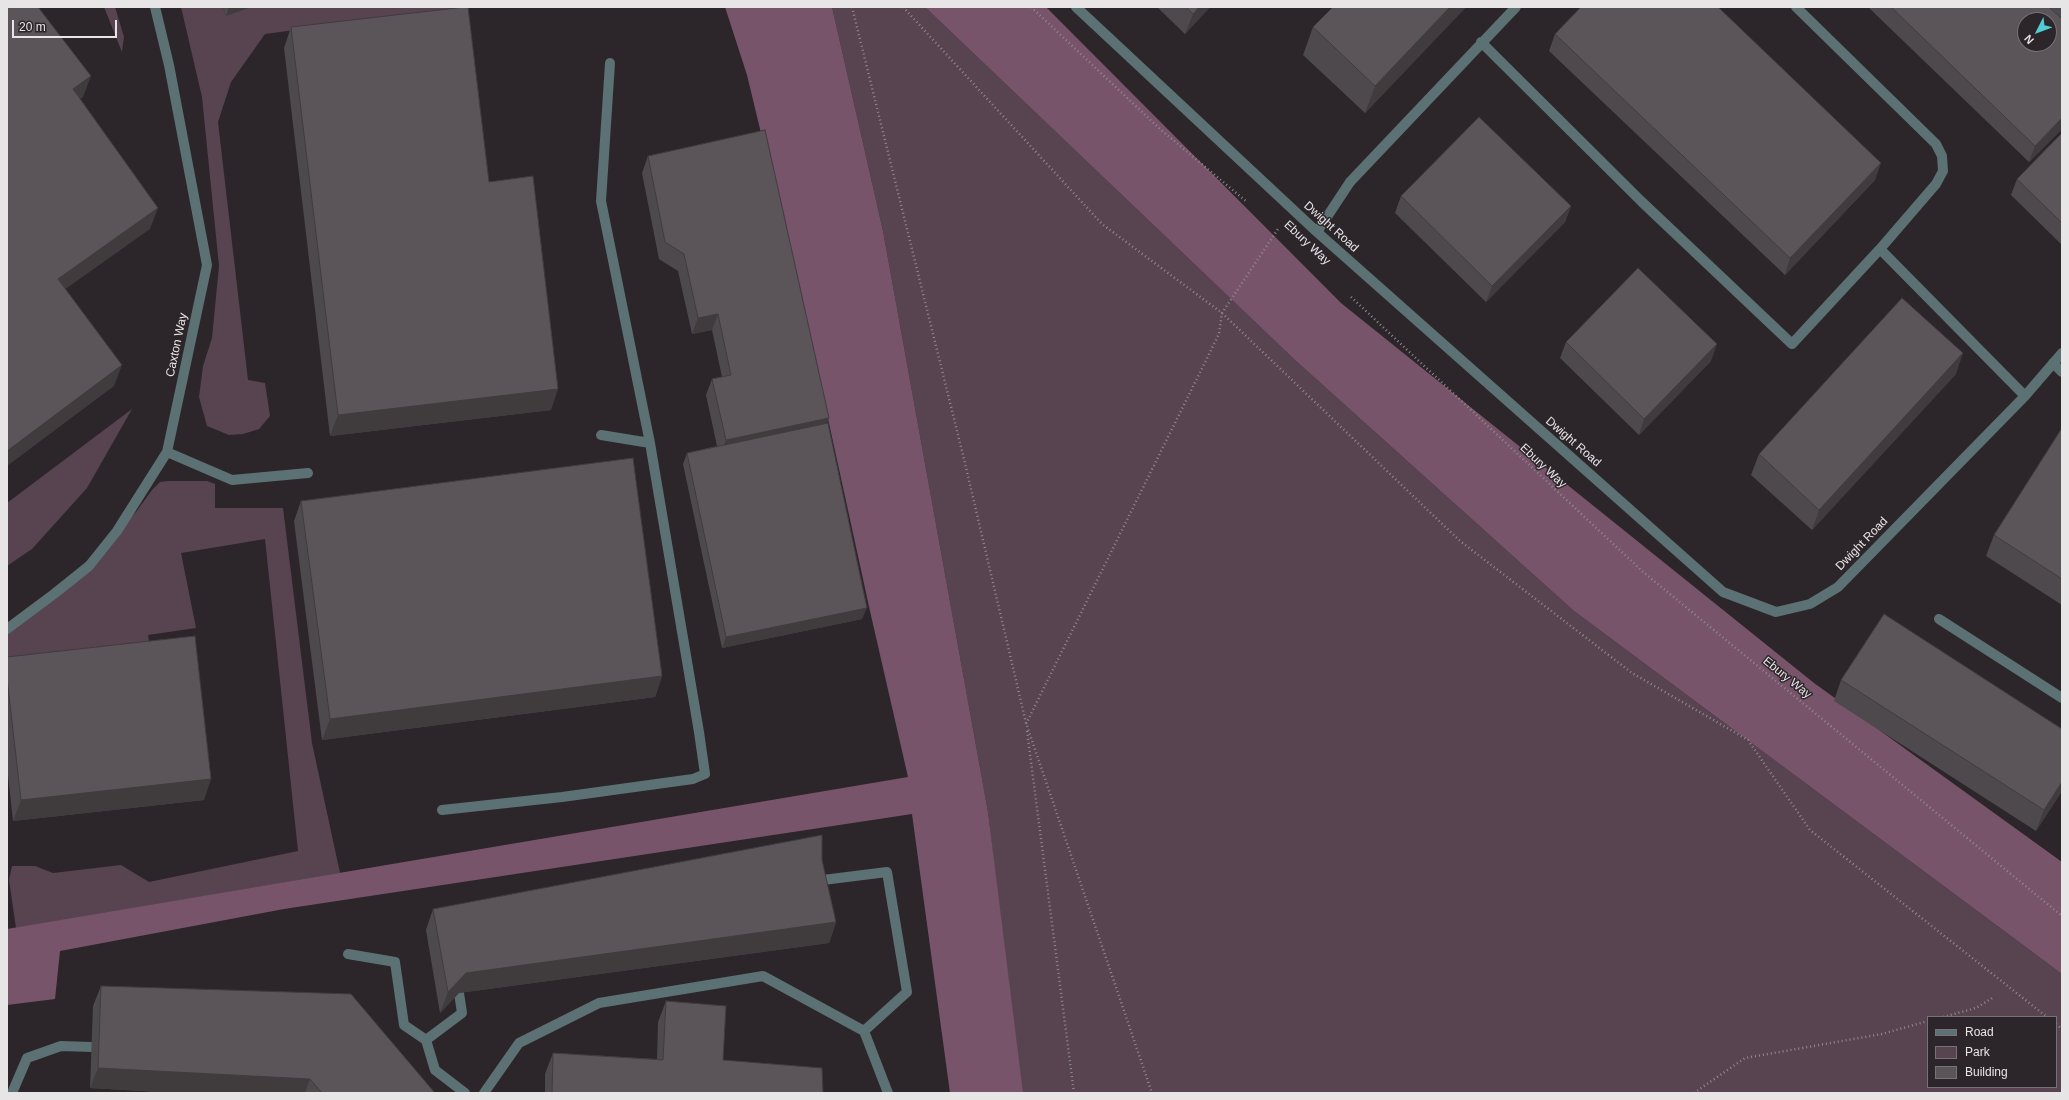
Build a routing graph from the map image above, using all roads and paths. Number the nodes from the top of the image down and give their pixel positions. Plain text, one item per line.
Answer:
1 (155, 7) edge
2 (852, 7) edge
3 (903, 7) edge
4 (1031, 7) edge
5 (1076, 7) edge
6 (1516, 7) edge
7 (1796, 7) edge
8 (1481, 42) junction
9 (610, 63) dead end
10 (1249, 203) dead end
11 (1272, 223) dead end
12 (1278, 228) junction
13 (1316, 232) junction
14 (1284, 234) dead end
15 (1880, 249) junction
16 (1348, 294) dead end
17 (1222, 313) junction
18 (2062, 353) edge
19 (2053, 363) junction
20 (2062, 372) edge
21 (2025, 396) junction
22 (601, 435) dead end
23 (650, 443) junction
24 (167, 452) junction
25 (308, 473) dead end
26 (1939, 619) dead end
27 (7, 629) edge
28 (2062, 698) edge
29 (1026, 723) junction
30 (442, 810) dead end
31 (814, 880) edge
32 (2062, 916) edge
33 (348, 954) dead end
34 (459, 993) edge
35 (1994, 997) dead end
36 (1947, 1016) edge
37 (2046, 1016) edge
38 (1927, 1021) edge
39 (864, 1031) junction
40 (426, 1040) junction
41 (92, 1047) dead end
42 (12, 1093) edge
43 (465, 1093) edge
44 (484, 1093) edge
45 (888, 1093) edge
46 (1074, 1093) edge
47 (1152, 1093) edge
48 (1694, 1093) edge

1 - 24 street, Caxton Way
2 - 29 path
3 - 17 path
4 - 10 path
5 - 13 street, Dwight Road
6 - 8 street
7 - 15 street
8 - 13 street
8 - 15 street
9 - 23 street
11 - 12 path, Ebury Way
12 - 14 path, Ebury Way
12 - 17 path
13 - 21 street, Dwight Road
15 - 21 street
16 - 32 path, Ebury Way
17 - 29 path
17 - 37 path
18 - 19 street, Dwight Road
19 - 20 street
19 - 21 street, Dwight Road
22 - 23 street
23 - 30 street
24 - 25 street
24 - 27 street, Caxton Way
26 - 28 street
29 - 46 path
29 - 47 path
31 - 39 street
33 - 40 street
34 - 40 street
35 - 36 path
38 - 48 path
39 - 44 street
39 - 45 street
40 - 43 street
41 - 42 street

